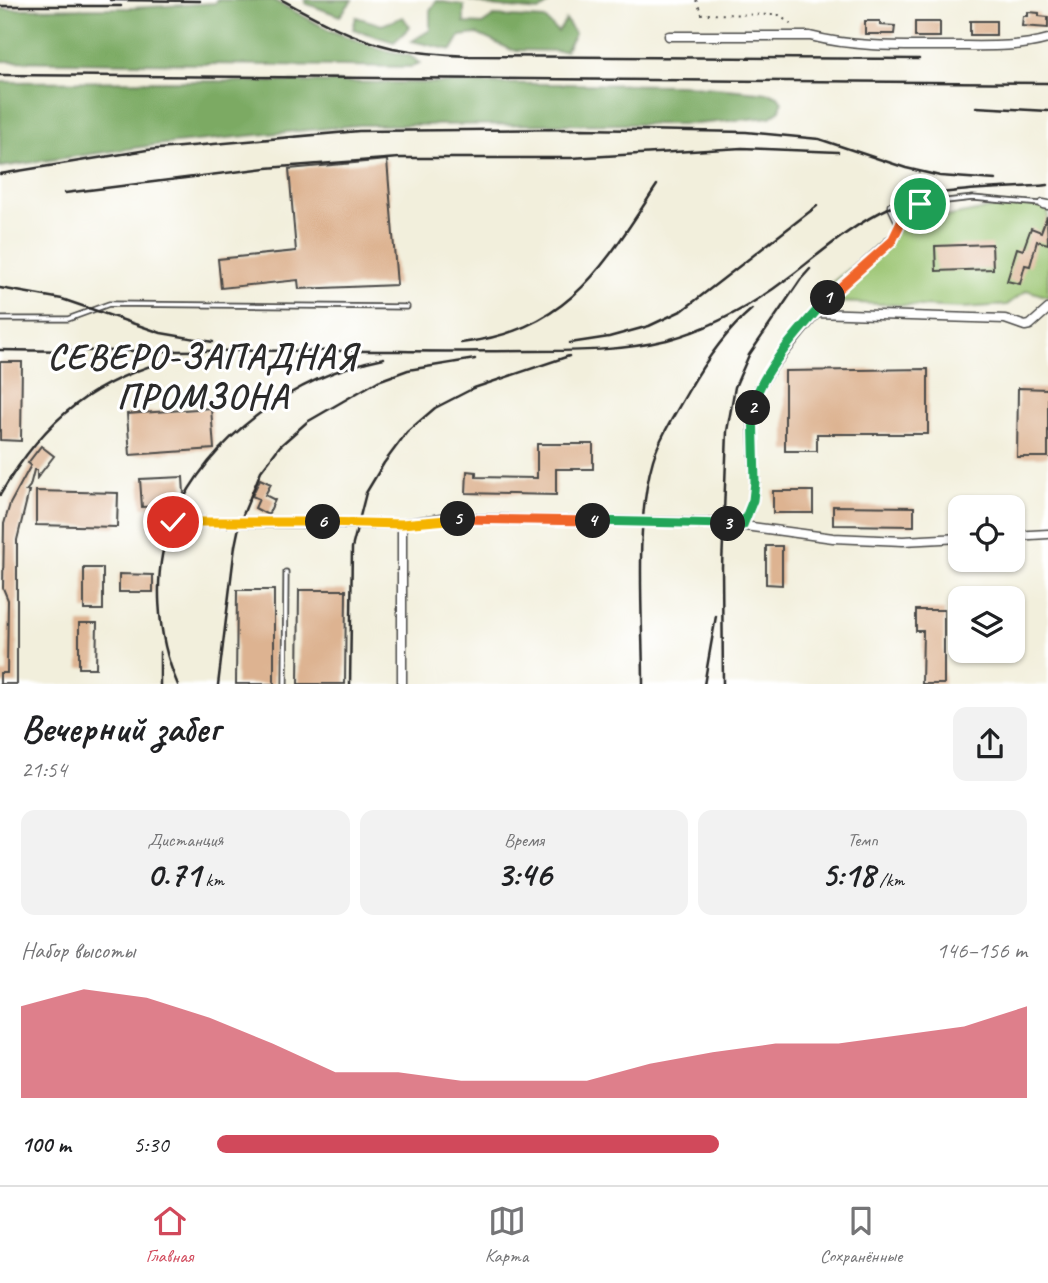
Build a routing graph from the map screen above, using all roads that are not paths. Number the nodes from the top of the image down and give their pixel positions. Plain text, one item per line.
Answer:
1 (669, 36) dead end
2 (1048, 39) edge
3 (1045, 204) edge
4 (892, 206) dead end
5 (900, 223) junction
6 (407, 307) dead end
7 (1048, 309) edge
8 (815, 313) junction
9 (0, 319) edge
10 (173, 522) dead end
11 (402, 524) junction
12 (743, 525) junction
13 (1048, 534) edge
14 (1025, 535) edge
15 (948, 539) edge
16 (286, 572) dead end
17 (285, 684) edge
18 (402, 684) edge

1 - 2 street
3 - 5 lane
4 - 5 street
5 - 8 street
6 - 9 lane
7 - 8 street
8 - 12 street
10 - 11 street
11 - 12 street
11 - 18 street
12 - 15 street
13 - 14 street
16 - 17 lane

